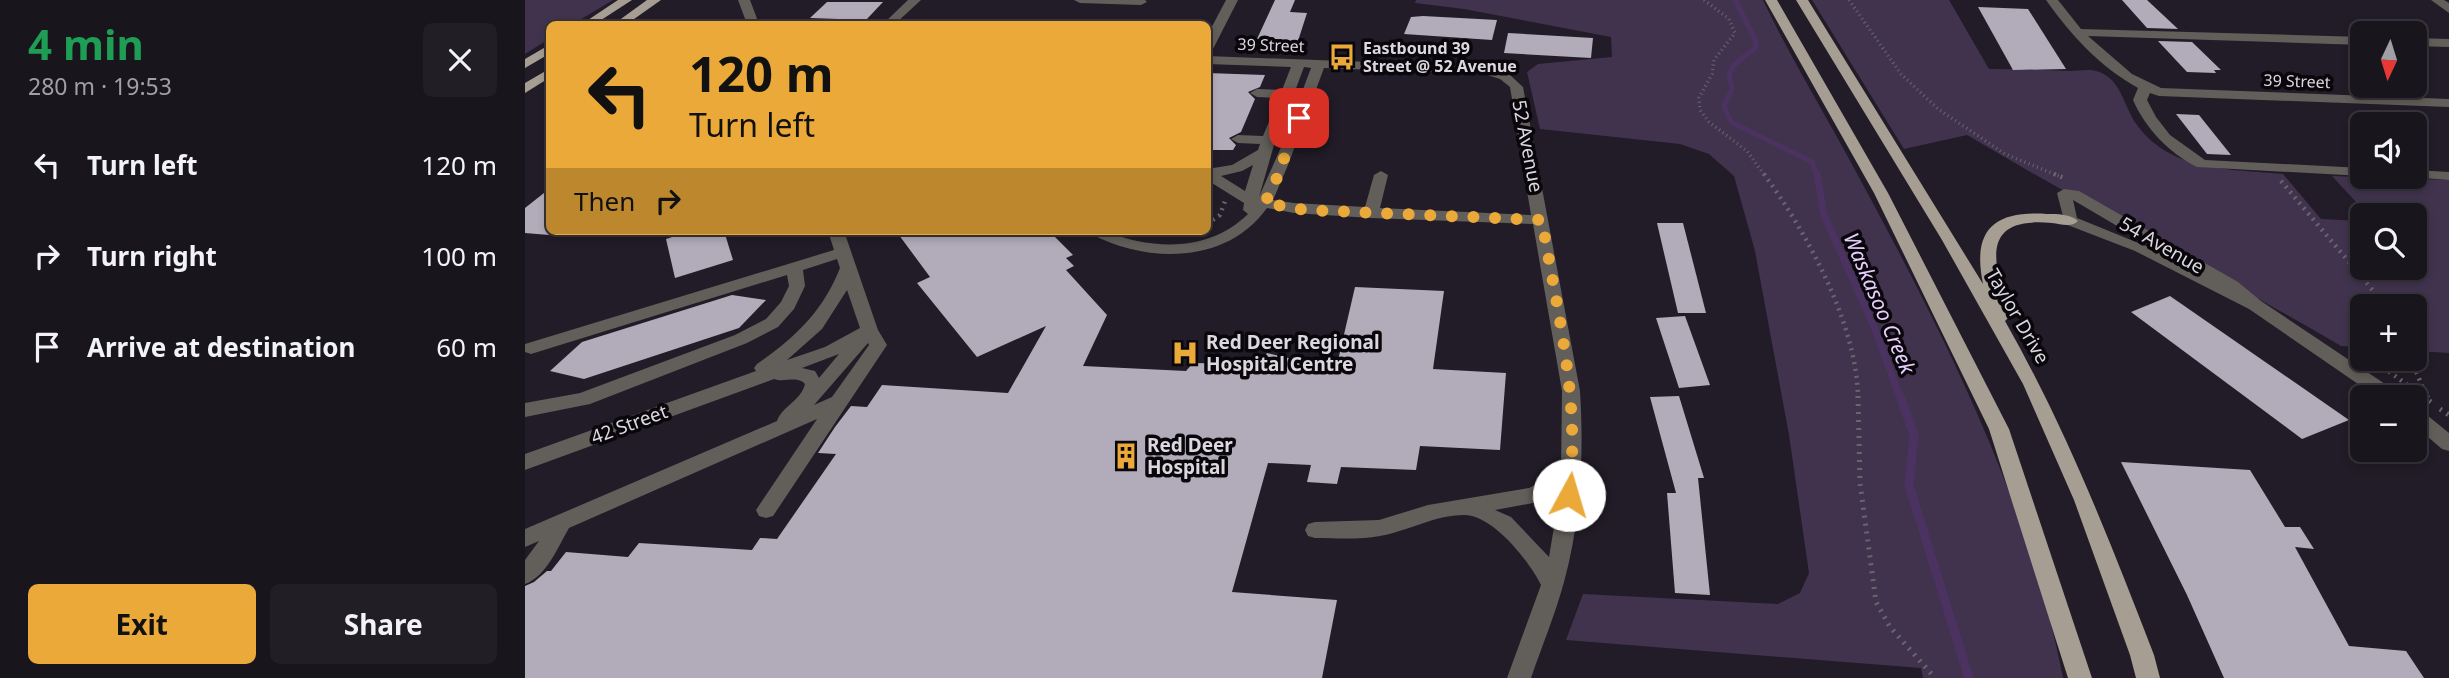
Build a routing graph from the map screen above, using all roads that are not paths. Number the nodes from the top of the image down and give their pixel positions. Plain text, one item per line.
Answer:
1 (626, 0) edge
2 (656, 0) edge
3 (744, 0) edge
4 (915, 0) edge
5 (1080, 0) edge
6 (1232, 0) edge
7 (1771, 0) edge
8 (1802, 0) edge
9 (2052, 0) edge
10 (2437, 0) edge
11 (1141, 2) dead end
12 (2449, 9) edge
13 (593, 21) edge
14 (624, 21) edge
15 (752, 21) edge
16 (892, 21) edge
17 (2075, 32) junction
18 (1211, 41) edge
19 (2350, 41) edge
20 (2427, 42) edge
21 (2449, 43) edge
22 (546, 51) edge
23 (1211, 60) edge
24 (1299, 63) junction
25 (525, 64) edge
26 (1319, 64) junction
27 (1500, 74) joint
28 (546, 75) edge
29 (2145, 88) junction
30 (525, 89) edge
31 (1257, 93) dead end
32 (1288, 95) junction
33 (1307, 95) junction
34 (2449, 103) edge
35 (1238, 139) dead end
36 (1290, 141) junction
37 (1267, 146) junction
38 (2350, 172) edge
39 (1211, 173) edge
40 (1381, 175) dead end
41 (2427, 175) edge
42 (1211, 176) edge
43 (2449, 176) edge
44 (1249, 201) junction
45 (1371, 213) junction
46 (1542, 220) junction
47 (2070, 221) junction
48 (838, 235) edge
49 (1104, 235) edge
50 (847, 259) junction
51 (794, 266) junction
52 (2255, 305) junction
53 (869, 330) junction
54 (2002, 331) junction
55 (531, 348) dead end
56 (2372, 385) edge
57 (733, 387) junction
58 (811, 397) junction
59 (839, 402) junction
60 (525, 410) edge
61 (2427, 424) edge
62 (772, 432) junction
63 (2445, 437) edge
64 (525, 462) edge
65 (1571, 476) junction
66 (1469, 507) junction
67 (766, 510) dead end
68 (561, 523) junction
69 (1315, 530) dead end
70 (525, 538) edge
71 (525, 575) edge
72 (1552, 584) junction
73 (1519, 678) edge
74 (2081, 678) edge
75 (2148, 678) edge

1 - 13 main road
2 - 14 main road
3 - 15 street
4 - 16 street
5 - 11 street
6 - 18 street
7 - 74 main road
8 - 54 main road, Taylor Drive
9 - 17 street
10 - 12 street
17 - 19 street
17 - 29 street
20 - 21 street
22 - 25 main road
23 - 24 street, 39 Street
24 - 26 street, 39 Street
24 - 32 street
26 - 27 street, 39 Street
26 - 33 street
27 - 46 street, 52 Avenue
28 - 30 main road
29 - 34 street, 39 Street
29 - 38 street
31 - 32 street
32 - 33 street
32 - 37 street
33 - 36 street
35 - 37 street
36 - 37 street
36 - 44 street
37 - 39 street
37 - 44 street
40 - 45 street
41 - 43 street
42 - 44 street
44 - 45 street
44 - 49 street
45 - 46 street
46 - 65 street, 52 Avenue
47 - 52 street, 54 Avenue
47 - 52 street, 54 Avenue
47 - 54 main road
48 - 50 street
50 - 51 street
50 - 53 street
50 - 57 street, 42 Street
51 - 55 street
51 - 60 street
52 - 56 street, 54 Avenue
53 - 57 street, 42 Street
53 - 58 street
53 - 59 street
54 - 75 main road, Taylor Drive
57 - 58 street
57 - 64 street, 42 Street
58 - 62 street
59 - 62 street
59 - 67 street
61 - 63 street
62 - 68 street
65 - 66 street
65 - 72 street, 52 Avenue
66 - 69 street
66 - 72 street
68 - 70 street
68 - 71 street
72 - 73 street, 52 Avenue

